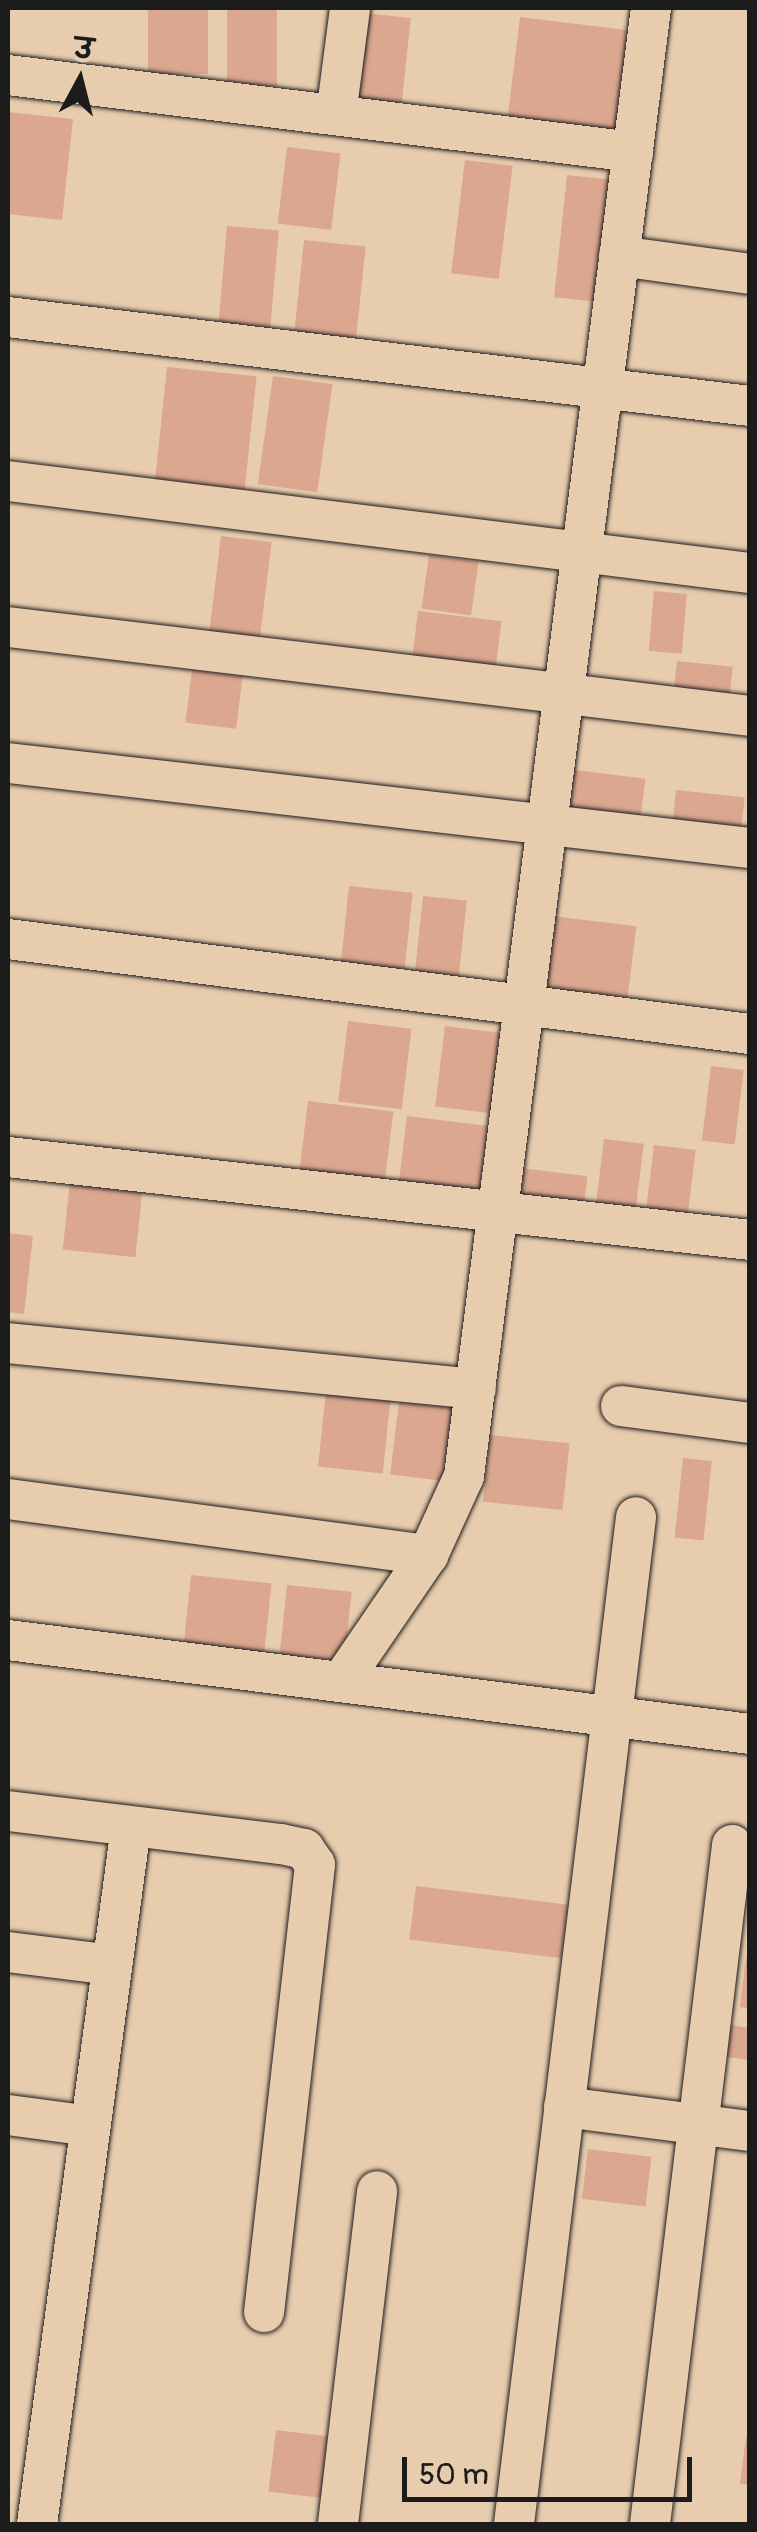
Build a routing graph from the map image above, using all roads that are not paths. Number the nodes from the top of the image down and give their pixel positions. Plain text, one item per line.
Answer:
1 (350, 8) edge
2 (651, 8) edge
3 (8, 75) edge
4 (336, 115) junction
5 (633, 152) junction
6 (619, 256) junction
7 (750, 274) edge
8 (8, 317) edge
9 (602, 386) junction
10 (750, 406) edge
11 (8, 481) edge
12 (580, 552) junction
13 (750, 573) edge
14 (8, 627) edge
15 (562, 696) junction
16 (750, 716) edge
17 (8, 763) edge
18 (545, 825) junction
19 (750, 848) edge
20 (8, 939) edge
21 (524, 1005) junction
22 (750, 1034) edge
23 (8, 1157) edge
24 (501, 1208) junction
25 (750, 1240) edge
26 (8, 1342) edge
27 (476, 1389) junction
28 (620, 1406) dead end
29 (750, 1423) edge
30 (8, 1499) edge
31 (636, 1517) dead end
32 (428, 1555) junction
33 (8, 1640) edge
34 (341, 1682) junction
35 (611, 1716) junction
36 (748, 1724) edge
37 (8, 1811) edge
38 (130, 1827) junction
39 (732, 1845) dead end
40 (8, 1952) edge
41 (112, 1965) junction
42 (564, 2107) junction
43 (8, 2116) edge
44 (699, 2125) junction
45 (90, 2126) junction
46 (750, 2132) edge
47 (377, 2191) dead end
48 (264, 2312) dead end
49 (37, 2524) edge
50 (338, 2524) edge
51 (514, 2524) edge
52 (650, 2524) edge

1 - 4 street
2 - 5 street
3 - 4 street
4 - 5 street
5 - 6 street
6 - 7 street
6 - 9 street
8 - 9 street
9 - 10 street
9 - 12 street
11 - 12 street
12 - 13 street
12 - 15 street
14 - 15 street
15 - 16 street
15 - 18 street
17 - 18 street
18 - 19 street
18 - 21 street
20 - 21 street
21 - 22 street
21 - 24 street
23 - 24 street
24 - 25 street
24 - 27 street
26 - 27 street
27 - 32 street
28 - 29 street
30 - 32 street
31 - 35 street
32 - 34 street
33 - 34 street
34 - 35 street
35 - 36 street
35 - 42 street
37 - 38 street
38 - 41 street
38 - 48 street
39 - 44 street
40 - 41 street
41 - 45 street
42 - 44 street
42 - 51 street
43 - 45 street
44 - 46 street
44 - 52 street
45 - 49 street
47 - 50 street

